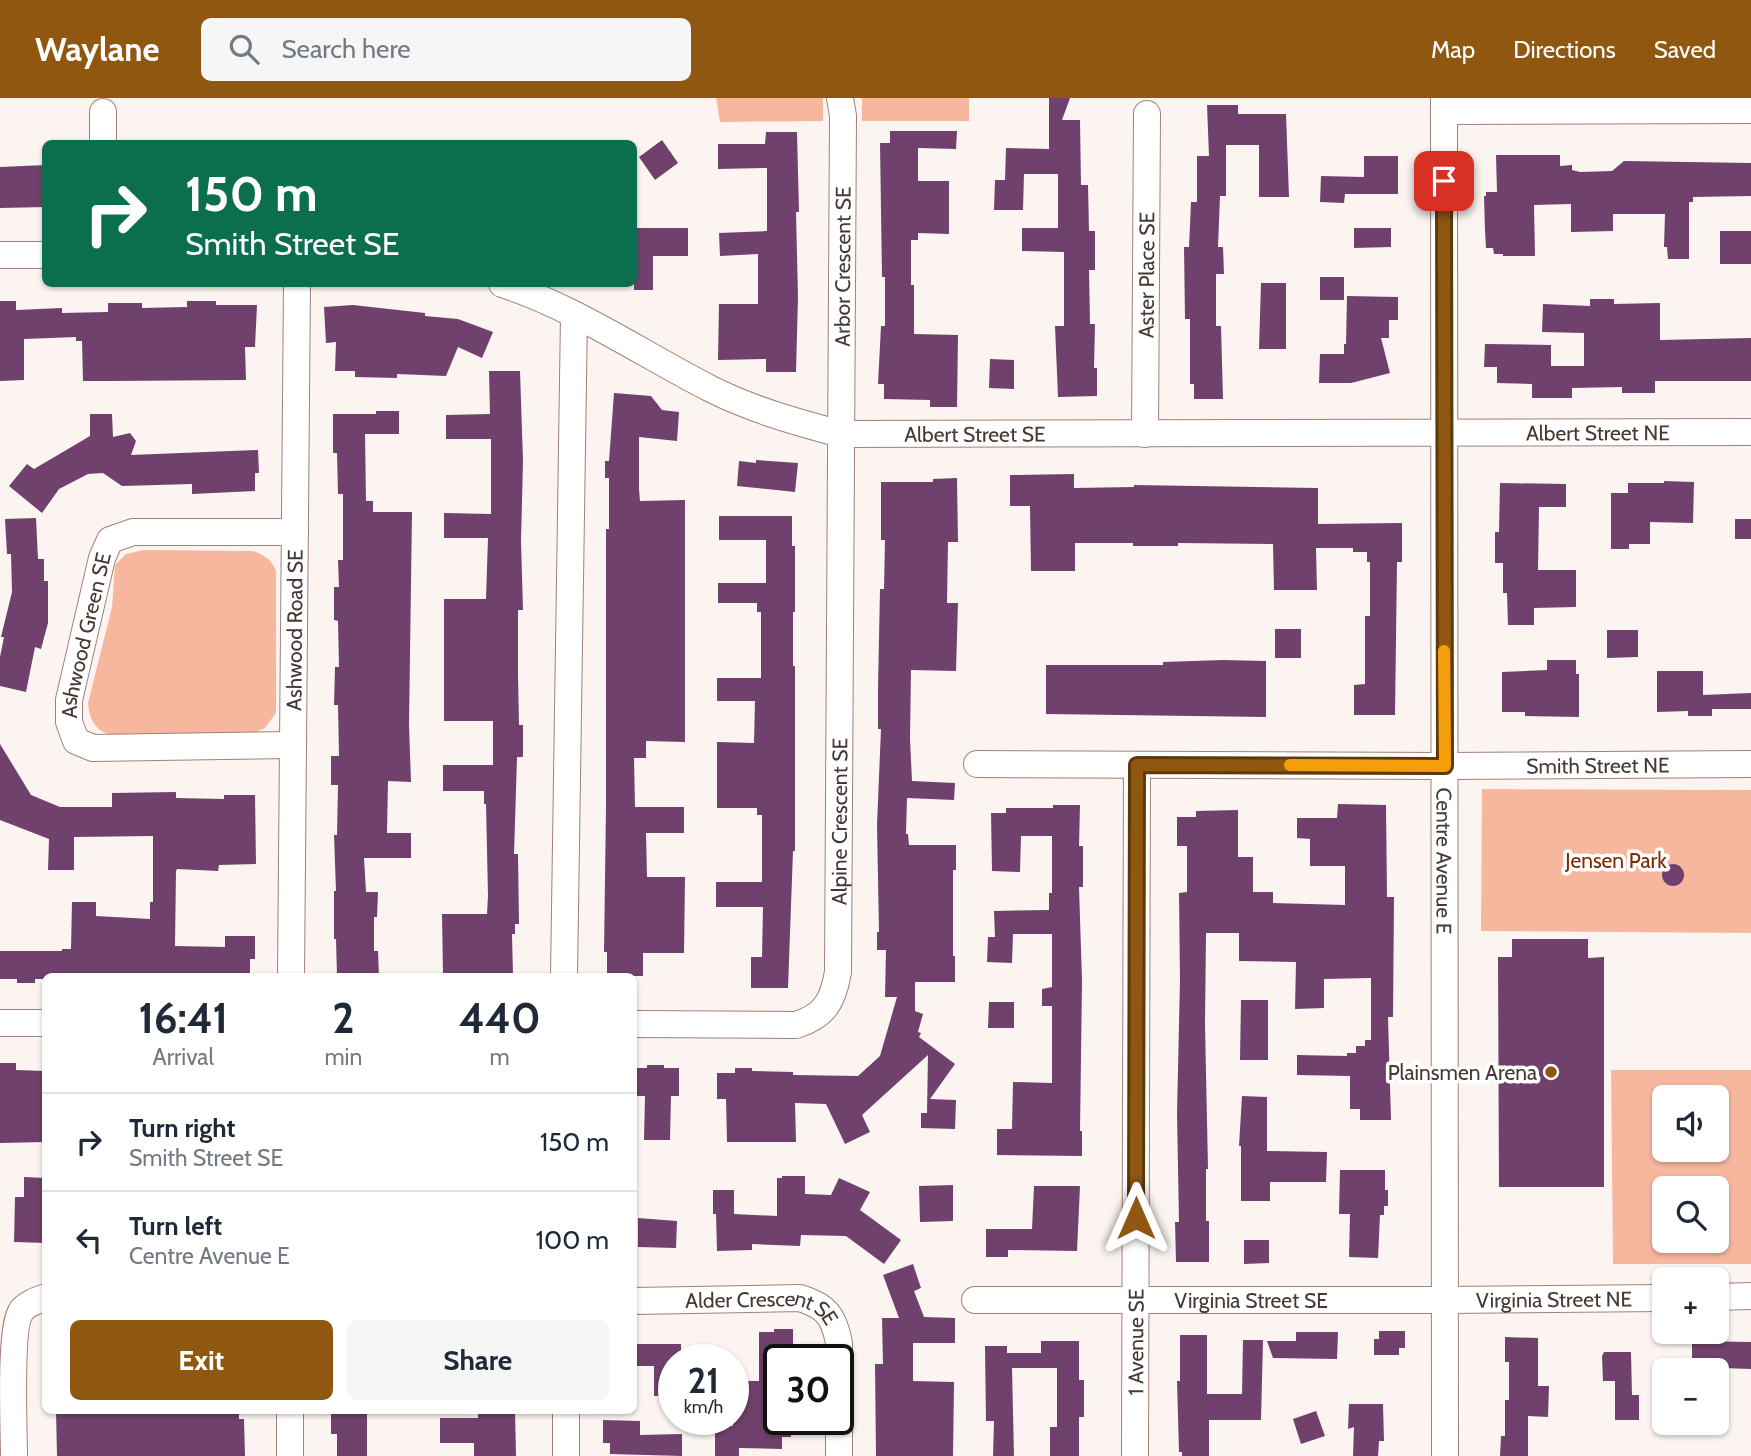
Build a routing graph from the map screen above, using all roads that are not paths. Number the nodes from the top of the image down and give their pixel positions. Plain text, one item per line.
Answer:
1 (840, 98) edge
2 (1444, 105) edge
3 (1751, 110) edge
4 (103, 112) dead end
5 (1147, 114) dead end
6 (103, 140) edge
7 (42, 255) edge
8 (0, 256) edge
9 (297, 287) edge
10 (518, 287) edge
11 (540, 291) edge
12 (574, 315) junction
13 (1751, 432) edge
14 (1445, 434) junction
15 (841, 435) junction
16 (1145, 435) junction
17 (295, 532) junction
18 (293, 746) junction
19 (977, 764) dead end
20 (1751, 764) edge
21 (1137, 765) junction
22 (1445, 766) junction
23 (291, 973) edge
24 (564, 973) edge
25 (0, 1023) edge
26 (42, 1023) edge
27 (637, 1024) edge
28 (1751, 1296) edge
29 (1729, 1297) edge
30 (42, 1298) edge
31 (1652, 1298) edge
32 (975, 1300) dead end
33 (1136, 1300) junction
34 (1445, 1300) junction
35 (637, 1301) edge
36 (290, 1414) edge
37 (566, 1414) edge
38 (14, 1456) edge
39 (290, 1456) edge
40 (566, 1456) edge
41 (839, 1456) edge
42 (1135, 1456) edge
43 (1445, 1456) edge

1 - 15 street, Arbor Crescent SE
2 - 3 street
2 - 14 street, Centre Avenue E
4 - 6 street
5 - 16 street, Aster Place SE
7 - 8 street
9 - 17 street, Ashwood Road SE
10 - 11 street, Albert Street SE
11 - 12 street, Albert Street SE
12 - 15 street, Albert Street SE
12 - 24 street
13 - 14 street, Albert Street NE
14 - 16 street, Albert Street SE
14 - 22 street, Centre Avenue E
15 - 16 street, Albert Street SE
15 - 27 street, Alpine Crescent SE
17 - 18 street, Ashwood Road SE
17 - 18 street, Ashwood Green SE
18 - 23 street, Ashwood Road SE
19 - 21 street, Smith Street NE
20 - 22 street, Smith Street NE
21 - 22 street, Smith Street NE
21 - 33 street, 1 Avenue SE
22 - 34 street, Centre Avenue E
25 - 26 street
28 - 29 street
30 - 38 street
31 - 34 street, Virginia Street NE
32 - 33 street, Virginia Street SE
33 - 34 street, Virginia Street SE
33 - 42 street, 1 Avenue SE
34 - 43 street, Centre Avenue E
35 - 41 street, Alder Crescent SE
36 - 39 street
37 - 40 street

